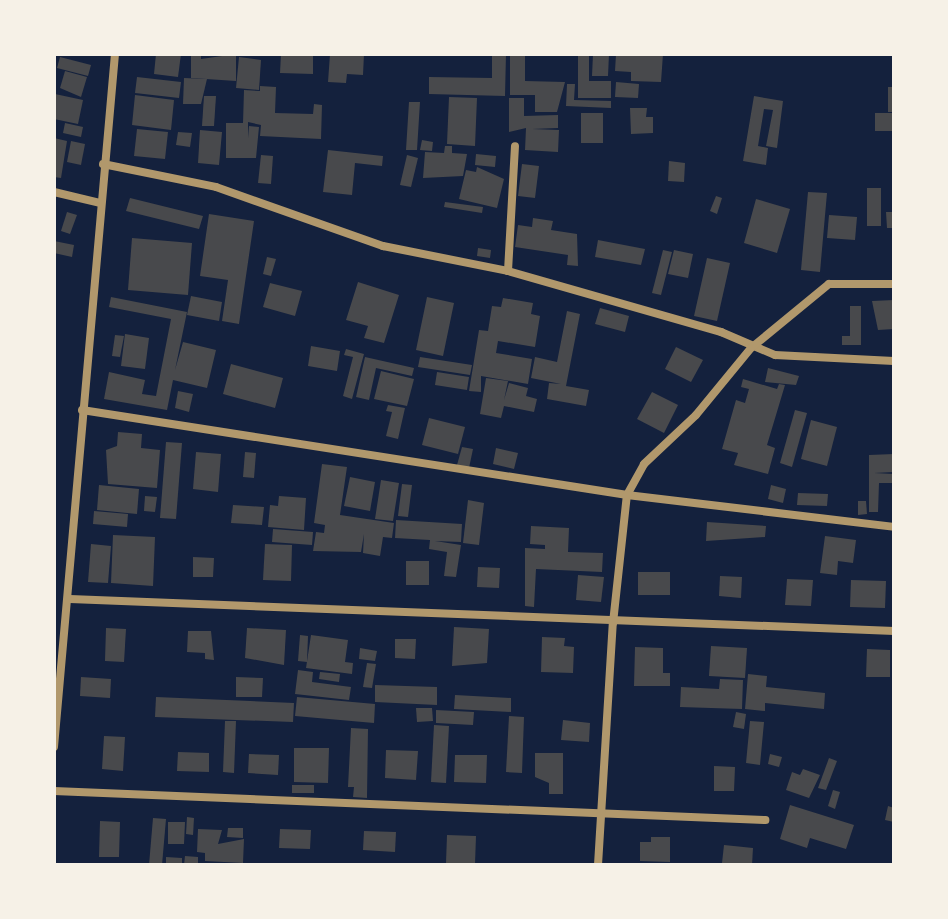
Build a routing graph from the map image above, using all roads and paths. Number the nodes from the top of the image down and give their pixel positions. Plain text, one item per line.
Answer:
1 (115, 54) edge
2 (515, 146) dead end
3 (103, 164) junction
4 (54, 192) edge
5 (100, 203) junction
6 (508, 271) junction
7 (894, 284) edge
8 (751, 348) junction
9 (894, 361) edge
10 (82, 410) junction
11 (627, 495) junction
12 (894, 527) edge
13 (70, 599) junction
14 (613, 623) junction
15 (894, 631) edge
16 (54, 747) edge
17 (54, 791) edge
18 (601, 813) junction
19 (765, 820) dead end
20 (598, 865) edge

1 - 3 street
2 - 6 street
3 - 5 street
3 - 6 street
4 - 5 street
5 - 10 street
6 - 8 street
7 - 8 street
8 - 9 street
8 - 11 street
10 - 11 street
10 - 13 street
11 - 12 street
11 - 14 street
13 - 14 street
13 - 16 street
14 - 15 street
14 - 18 street
17 - 18 street
18 - 19 street
18 - 20 street

